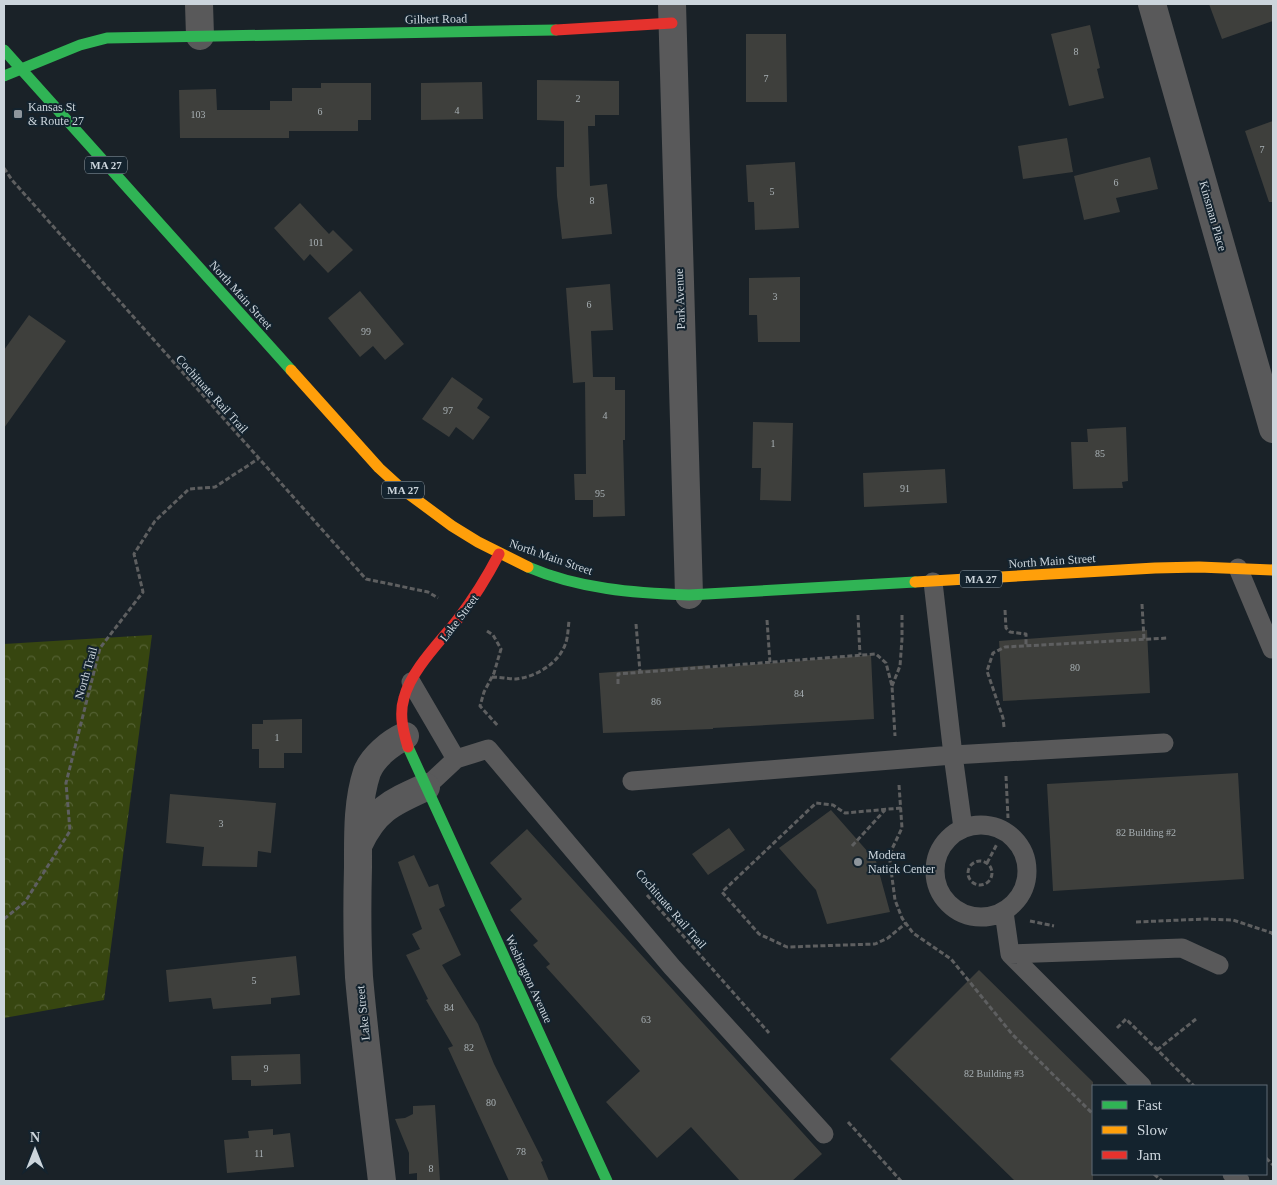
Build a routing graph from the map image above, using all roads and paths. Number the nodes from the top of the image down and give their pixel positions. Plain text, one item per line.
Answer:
1 (199, 4) edge
2 (1152, 4) edge
3 (672, 14) edge
4 (200, 36) junction
5 (4, 50) edge
6 (21, 70) junction
7 (4, 76) edge
8 (4, 168) edge
9 (1273, 429) edge
10 (258, 459) junction
11 (499, 554) junction
12 (1238, 568) junction
13 (1273, 570) edge
14 (932, 582) junction
15 (431, 594) dead end
16 (689, 595) junction
17 (1142, 604) dead end
18 (1005, 610) dead end
19 (902, 613) dead end
20 (858, 615) dead end
21 (767, 620) dead end
22 (569, 622) dead end
23 (636, 624) dead end
24 (493, 635) dead end
25 (1168, 638) dead end
26 (1144, 639) junction
27 (1026, 646) junction
28 (1273, 649) edge
29 (860, 656) junction
30 (770, 662) junction
31 (640, 672) junction
32 (492, 677) junction
33 (411, 682) junction
34 (618, 684) dead end
35 (892, 686) junction
36 (1003, 718) dead end
37 (500, 728) dead end
38 (404, 736) junction
39 (895, 742) dead end
40 (1164, 743) dead end
41 (952, 755) junction
42 (456, 759) junction
43 (1006, 771) dead end
44 (898, 777) dead end
45 (632, 781) dead end
46 (426, 787) junction
47 (901, 808) junction
48 (886, 810) junction
49 (1008, 818) dead end
50 (963, 828) junction
51 (996, 844) dead end
52 (358, 845) junction
53 (852, 846) dead end
54 (987, 863) junction
55 (644, 892) dead end
56 (1004, 912) junction
57 (4, 919) edge
58 (906, 923) junction
59 (1010, 954) junction
60 (1219, 965) dead end
61 (1196, 1019) dead end
62 (1114, 1031) dead end
63 (776, 1040) dead end
64 (1157, 1050) junction
65 (1141, 1085) edge
66 (1193, 1085) edge
67 (1092, 1113) edge
68 (848, 1122) dead end
69 (824, 1134) dead end
70 (382, 1181) edge
71 (607, 1181) edge
72 (900, 1181) edge

1 - 4 street
2 - 9 street, Kinsman Place
3 - 4 main road, Gilbert Road
3 - 16 street, Park Avenue
4 - 6 main road, Gilbert Road
5 - 6 main road, North Main Street / MA 27
6 - 7 main road, Gilbert Road
6 - 11 main road, North Main Street / MA 27
8 - 10 path, Cochituate Rail Trail
10 - 15 path, Cochituate Rail Trail
10 - 57 path, North Trail
11 - 16 main road, North Main Street / MA 27
11 - 33 main road, Lake Street
12 - 13 main road, North Main Street / MA 27
12 - 14 main road, North Main Street / MA 27
12 - 28 lane
14 - 16 main road, North Main Street / MA 27
14 - 41 lane
17 - 26 path
18 - 27 path
19 - 35 path
20 - 29 path
21 - 30 path
22 - 32 path
23 - 31 path
24 - 32 path
25 - 26 path
26 - 27 path
27 - 36 path
29 - 30 path
29 - 35 path
30 - 31 path
31 - 34 path
32 - 37 path
33 - 38 main road, Lake Street
33 - 42 lane
35 - 39 path
38 - 46 main road, Lake Street
38 - 52 street, Lake Street
40 - 41 lane
41 - 45 lane
41 - 50 lane
42 - 46 lane
42 - 69 lane
43 - 49 path
44 - 47 path
46 - 52 street, Lake Street
46 - 71 main road, Washington Avenue
47 - 48 path
47 - 58 path
48 - 53 path
48 - 58 path
50 - 56 lane
50 - 56 lane
51 - 54 path
52 - 70 street, Lake Street
54 - 54 path
55 - 63 path, Cochituate Rail Trail
56 - 59 lane
58 - 67 path
59 - 60 lane
59 - 65 lane
61 - 64 path
62 - 64 path
64 - 66 path
68 - 72 path

